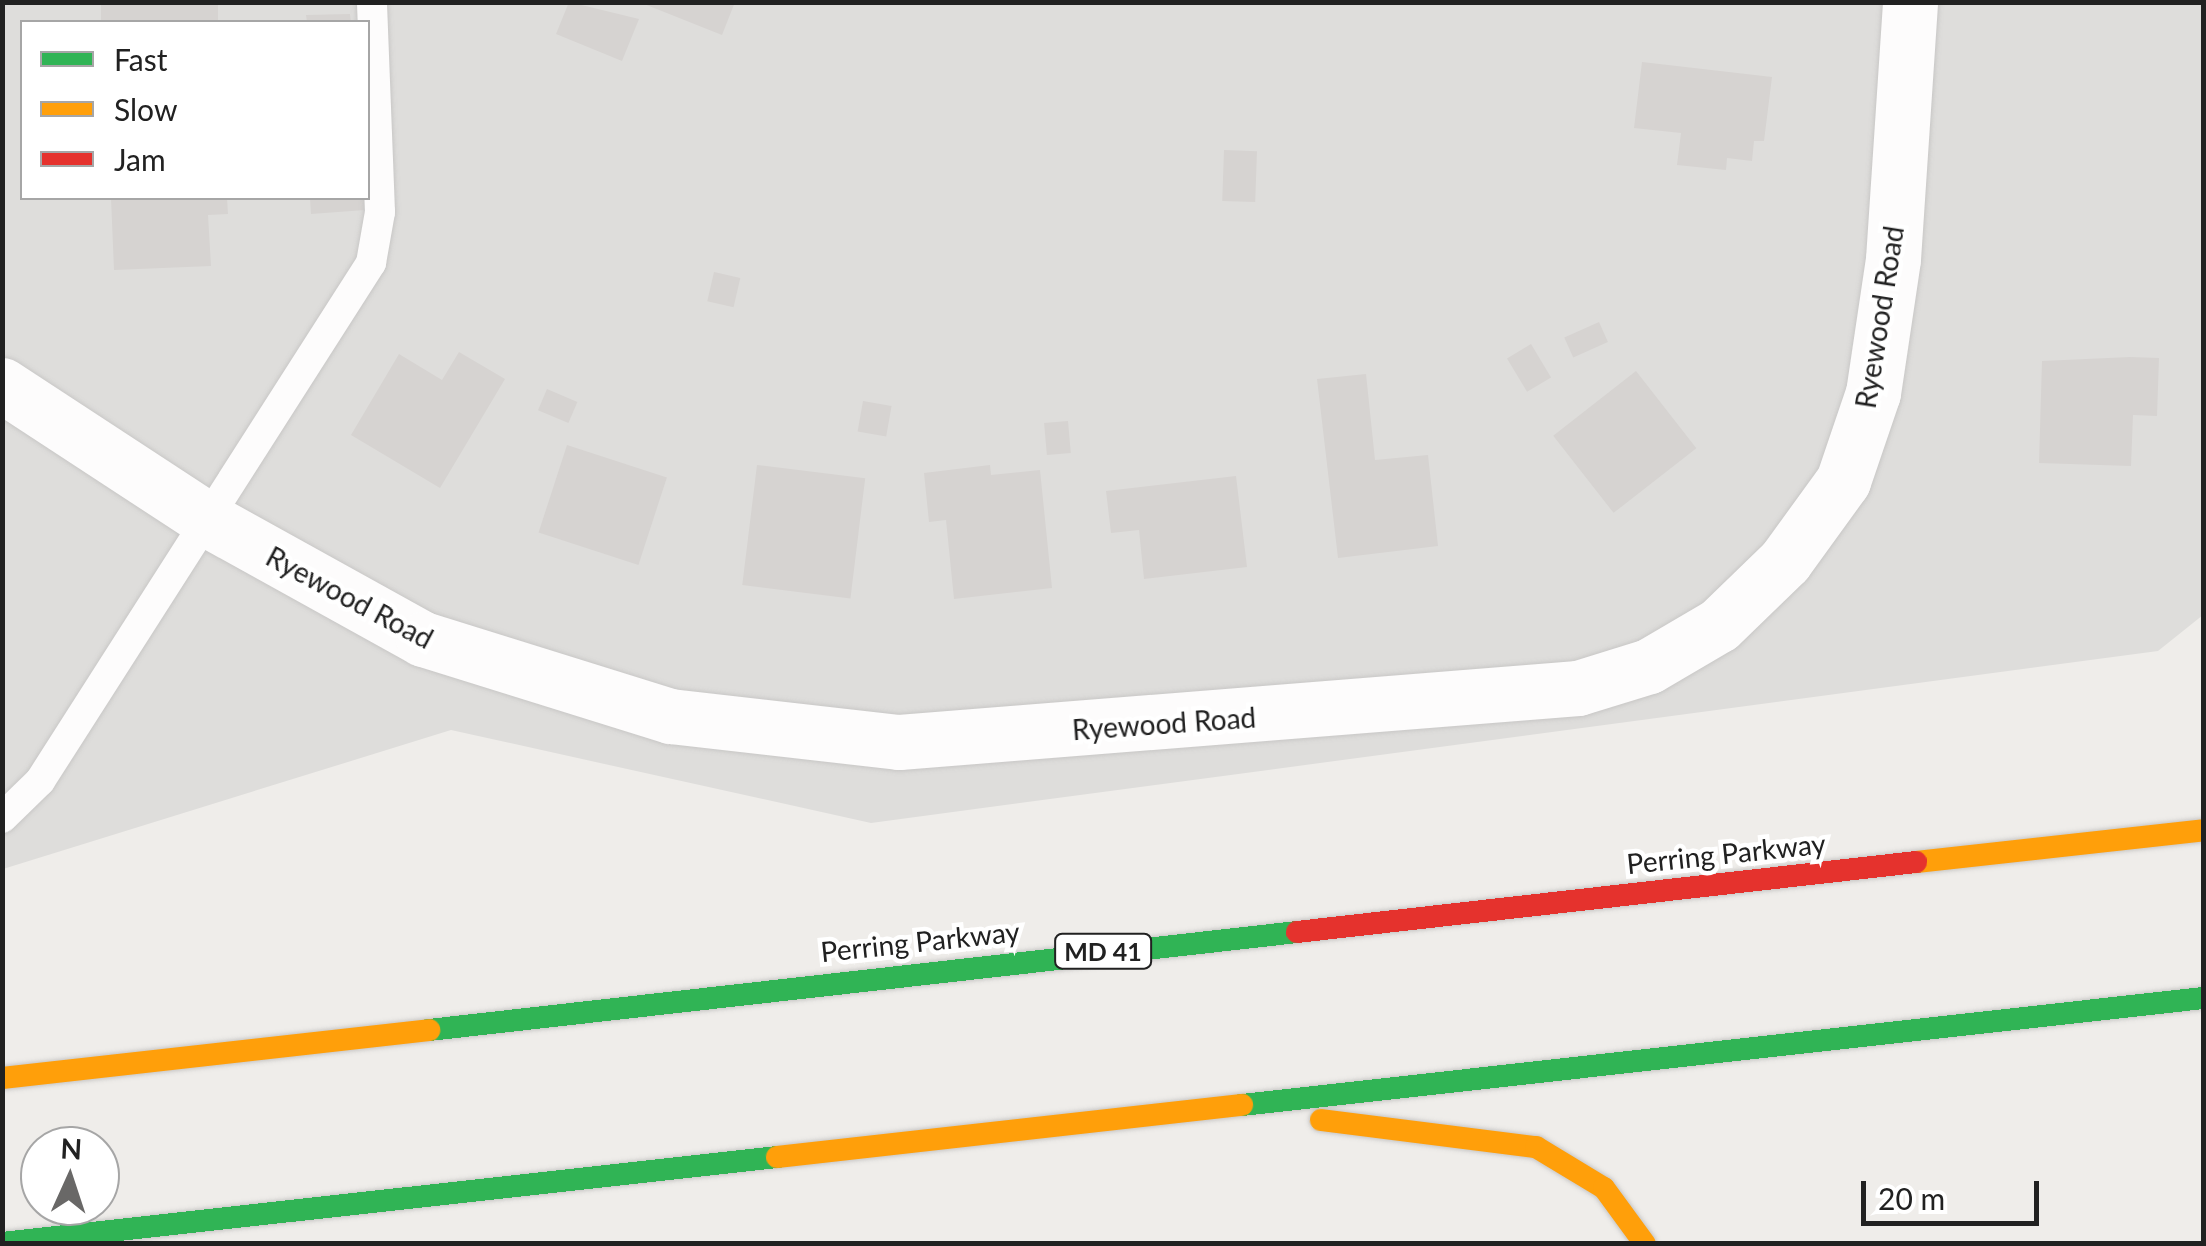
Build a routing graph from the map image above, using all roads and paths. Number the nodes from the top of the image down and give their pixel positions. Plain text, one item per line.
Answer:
1 (372, 2) edge
2 (1910, 2) edge
3 (2, 385) edge
4 (210, 521) junction
5 (2, 818) edge
6 (2204, 830) edge
7 (2204, 998) edge
8 (2, 1078) edge
9 (1174, 1110) junction
10 (2, 1242) edge
11 (1645, 1244) edge

1 - 4 lane
2 - 4 street, Ryewood Road
3 - 4 street, Ryewood Road
4 - 5 lane
6 - 8 main road, Perring Parkway / MD 41
7 - 9 main road
9 - 10 main road
9 - 11 main road

